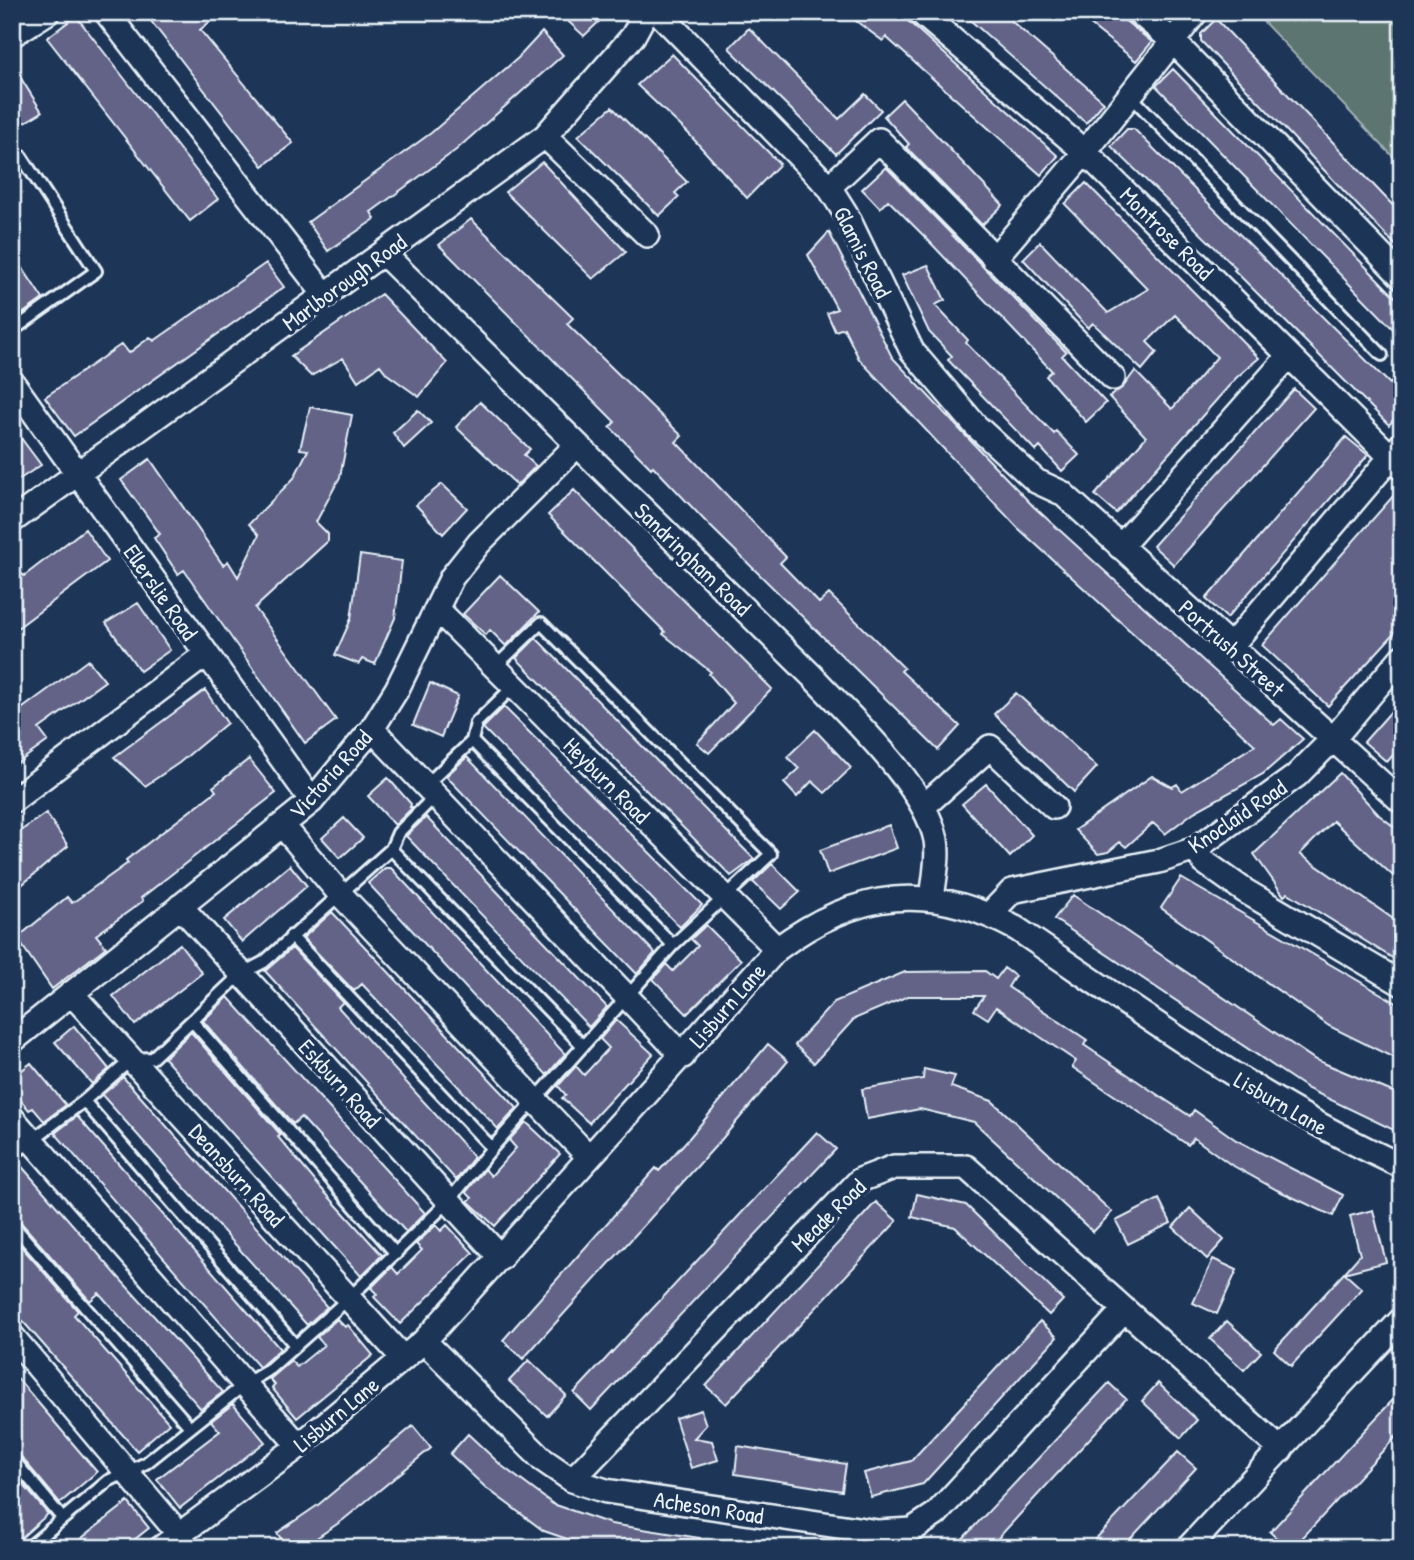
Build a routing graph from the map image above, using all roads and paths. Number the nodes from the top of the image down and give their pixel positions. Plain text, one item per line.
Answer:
1 (48, 12) edge
2 (106, 12) edge
3 (646, 12) edge
4 (658, 12) edge
5 (920, 12) edge
6 (1138, 12) edge
7 (1196, 12) edge
8 (12, 35) edge
9 (1174, 42) junction
10 (1130, 95) junction
11 (545, 136) junction
12 (1085, 152) junction
13 (21, 156) dead end
14 (830, 187) junction
15 (647, 235) dead end
16 (384, 254) junction
17 (994, 259) junction
18 (1402, 277) edge
19 (326, 296) junction
20 (12, 331) edge
21 (1382, 355) dead end
22 (1289, 356) junction
23 (1113, 377) dead end
24 (12, 382) edge
25 (577, 445) junction
26 (1398, 456) edge
27 (78, 475) junction
28 (1062, 493) joint
29 (12, 521) edge
30 (1120, 547) junction
31 (438, 610) junction
32 (1230, 648) junction
33 (205, 655) junction
34 (1402, 657) edge
35 (494, 668) junction
36 (513, 687) junction
37 (372, 729) junction
38 (1334, 738) junction
39 (472, 741) junction
40 (429, 792) junction
41 (12, 801) edge
42 (312, 801) junction
43 (1402, 802) edge
44 (923, 807) junction
45 (1054, 807) dead end
46 (283, 827) junction
47 (391, 849) junction
48 (1195, 849) junction
49 (340, 894) junction
50 (724, 896) junction
51 (932, 899) junction
52 (180, 906) junction
53 (989, 914) junction
54 (291, 936) junction
55 (673, 944) junction
56 (777, 949) junction
57 (240, 974) junction
58 (1402, 984) edge
59 (71, 993) junction
60 (625, 997) junction
61 (192, 1021) junction
62 (12, 1041) edge
63 (582, 1045) junction
64 (683, 1056) junction
65 (132, 1059) junction
66 (84, 1101) junction
67 (535, 1101) junction
68 (12, 1118) edge
69 (34, 1141) junction
70 (492, 1148) junction
71 (12, 1156) edge
72 (588, 1156) junction
73 (1402, 1166) edge
74 (448, 1202) junction
75 (12, 1224) edge
76 (396, 1254) junction
77 (501, 1258) junction
78 (348, 1299) junction
79 (1124, 1310) junction
80 (1402, 1319) edge
81 (12, 1336) edge
82 (424, 1341) junction
83 (295, 1345) junction
84 (403, 1358) junction
85 (245, 1384) junction
86 (190, 1427) junction
87 (299, 1446) junction
88 (1281, 1450) junction
89 (12, 1458) edge
90 (127, 1470) junction
91 (572, 1480) junction
92 (62, 1518) junction
93 (170, 1541) edge
94 (28, 1548) edge
95 (1188, 1548) edge

1 - 8 street
2 - 19 street
3 - 11 street, Marlborough Road
4 - 14 street, Glamis Road
5 - 12 street, Montrose Road
6 - 9 street
7 - 9 street
9 - 10 street
9 - 18 street
10 - 12 street
10 - 21 lane
11 - 15 street
11 - 16 street, Marlborough Road
12 - 17 street
12 - 22 street, Montrose Road
13 - 20 lane
14 - 17 street
14 - 28 street, Glamis Road
16 - 19 street, Marlborough Road
16 - 25 street, Sandringham Road
17 - 23 street
19 - 27 street, Marlborough Road
22 - 26 street, Montrose Road
22 - 30 street
24 - 27 street, Ellerslie Road
25 - 31 street, Victoria Road
25 - 44 street, Sandringham Road
26 - 32 street
27 - 29 street, Marlborough Road
27 - 33 street, Ellerslie Road
28 - 30 street, Portrush Street
30 - 32 street, Portrush Street
31 - 35 street, Heyburn Road
31 - 37 street, Victoria Road
32 - 38 street, Portrush Street
33 - 41 street
33 - 42 street, Ellerslie Road
34 - 38 street, Knoclaid Road
35 - 36 street, Heyburn Road
35 - 50 lane
36 - 39 lane
36 - 50 street, Heyburn Road
37 - 40 street
37 - 42 street, Victoria Road
38 - 43 street, Portrush Street
38 - 48 street, Knoclaid Road
39 - 40 lane
39 - 55 lane
40 - 47 lane
40 - 60 street
42 - 46 street, Victoria Road
44 - 45 street
44 - 51 street, Sandringham Road
46 - 49 street
46 - 52 street, Victoria Road
47 - 49 lane
47 - 63 lane
48 - 53 street, Knoclaid Road
48 - 58 street
49 - 54 lane
49 - 67 street
50 - 55 lane
50 - 56 street, Heyburn Road
51 - 53 street, Lisburn Lane
51 - 56 street, Lisburn Lane
52 - 57 street, Eskburn Road
52 - 59 street, Victoria Road
53 - 73 street, Lisburn Lane
54 - 57 lane
54 - 70 lane
55 - 60 lane
56 - 64 street, Lisburn Lane
57 - 61 lane
57 - 74 street, Eskburn Road
59 - 62 street, Victoria Road
59 - 65 street, Deansburn Road
60 - 63 lane
60 - 64 street
61 - 65 lane
61 - 76 lane
63 - 67 lane
64 - 72 street, Lisburn Lane
65 - 66 lane
65 - 78 street, Deansburn Road
66 - 69 lane
66 - 83 lane
67 - 70 lane
67 - 72 street
68 - 69 street
69 - 71 lane
69 - 85 street
70 - 74 lane
72 - 77 street, Lisburn Lane
74 - 76 lane
74 - 77 street, Eskburn Road
75 - 86 lane
76 - 78 lane
77 - 82 street, Lisburn Lane
78 - 83 lane
78 - 84 street, Deansburn Road
79 - 88 street, Meade Road
79 - 91 street, Acheson Road
79 - 91 street, Meade Road
80 - 88 street
81 - 90 street
82 - 84 street, Lisburn Lane
82 - 91 street, Acheson Road
83 - 85 lane
84 - 87 street, Lisburn Lane
85 - 86 lane
85 - 87 street
86 - 90 lane
87 - 93 street, Lisburn Lane
88 - 95 street
89 - 92 lane
90 - 92 lane
90 - 93 street
92 - 94 lane

